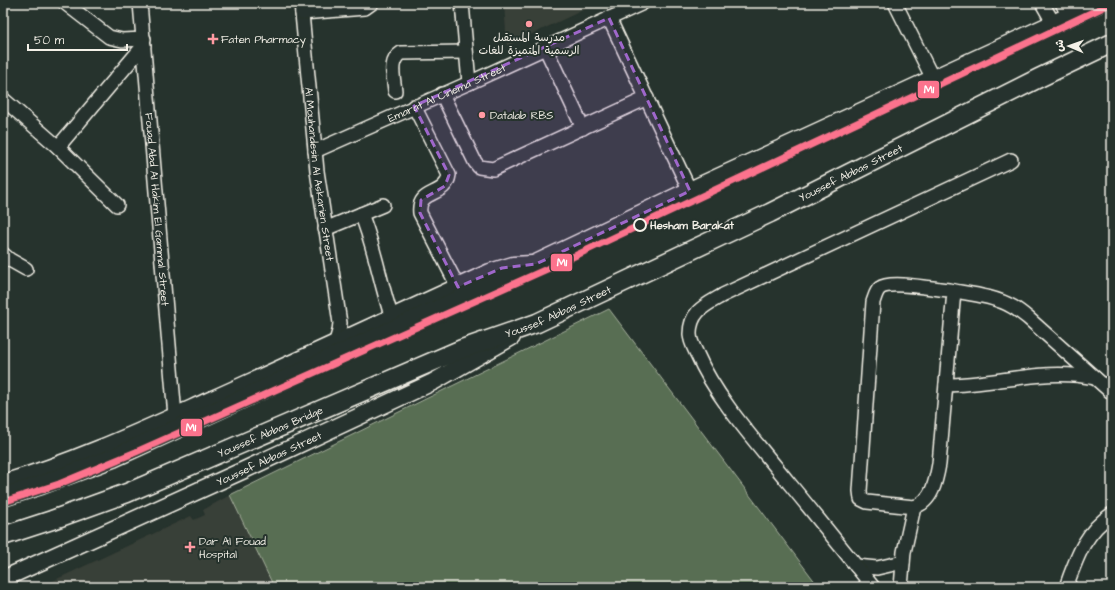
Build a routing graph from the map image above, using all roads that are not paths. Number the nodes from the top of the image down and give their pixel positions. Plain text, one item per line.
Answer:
1 (65, 3) edge
2 (140, 3) edge
3 (372, 3) edge
4 (462, 3) edge
5 (644, 3) edge
6 (894, 3) edge
7 (1042, 3) edge
8 (1099, 3) edge
9 (302, 8) edge
10 (1062, 15) edge
11 (609, 18) junction
12 (144, 42) junction
13 (1112, 43) edge
14 (545, 47) junction
15 (466, 52) junction
16 (933, 79) junction
17 (469, 83) junction
18 (395, 91) dead end
19 (442, 94) junction
20 (647, 98) junction
21 (3, 99) edge
22 (414, 106) junction
23 (582, 128) junction
24 (58, 147) junction
25 (315, 150) junction
26 (1011, 160) dead end
27 (690, 191) junction
28 (117, 205) dead end
29 (383, 205) dead end
30 (361, 214) junction
31 (325, 229) junction
32 (5, 261) edge
33 (536, 264) junction
34 (26, 270) dead end
35 (458, 287) junction
36 (954, 291) junction
37 (392, 318) junction
38 (537, 323) junction
39 (335, 345) junction
40 (1095, 378) junction
41 (946, 385) junction
42 (1112, 393) edge
43 (175, 416) junction
44 (3, 483) edge
45 (3, 497) edge
46 (914, 507) junction
47 (1112, 514) edge
48 (3, 536) edge
49 (903, 562) junction
50 (856, 566) junction
51 (5, 576) edge
52 (873, 587) edge
53 (901, 587) edge
54 (1066, 587) edge

1 - 12 street
2 - 12 street, Fouad Abd Al Hakim El Gammal Street
3 - 9 street
4 - 15 street
5 - 11 street, Emarat Al Cinema Street
6 - 16 street
7 - 10 street
8 - 10 main road
9 - 25 street, Al Mouhandesin Al Askarien Street
10 - 16 main road
11 - 14 street, Emarat Al Cinema Street
11 - 20 street
12 - 24 street
12 - 43 street, Fouad Abd Al Hakim El Gammal Street
13 - 38 main road, Youssef Abbas Street
14 - 17 street, Emarat Al Cinema Street
14 - 23 street
15 - 17 street
15 - 18 street
16 - 27 main road
17 - 19 street, Emarat Al Cinema Street
19 - 22 street, Emarat Al Cinema Street
19 - 23 street
20 - 23 street
20 - 27 street
21 - 24 street
22 - 25 street, Emarat Al Cinema Street
22 - 35 street
24 - 28 street
25 - 31 street, Al Mouhandesin Al Askarien Street
26 - 50 street
27 - 33 main road
29 - 30 street
30 - 31 street
30 - 37 street
31 - 39 street, Al Mouhandesin Al Askarien Street
32 - 34 street
33 - 35 street
33 - 45 main road
35 - 37 street
36 - 40 street
36 - 41 street
36 - 46 street
37 - 39 street
38 - 48 main road, Youssef Abbas Bridge
38 - 51 street, Youssef Abbas Street
39 - 43 street
40 - 41 street
40 - 42 street
41 - 46 street
43 - 44 street
46 - 49 street
47 - 54 street
49 - 50 street
49 - 53 street
50 - 52 street

